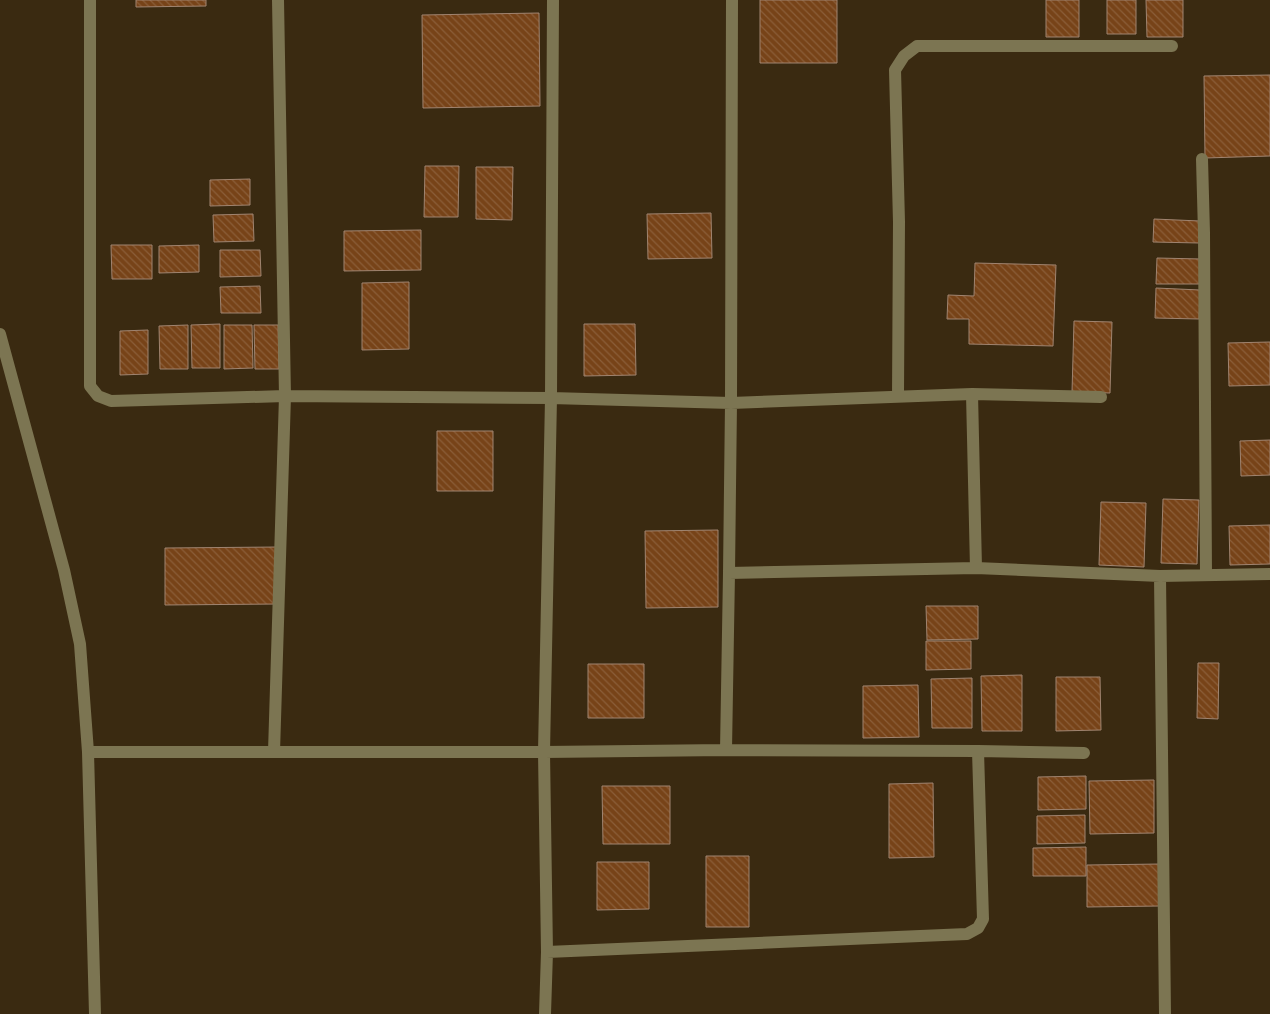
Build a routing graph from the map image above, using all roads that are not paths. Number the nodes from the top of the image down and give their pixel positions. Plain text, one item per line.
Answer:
1 (90, 0) edge
2 (278, 0) edge
3 (552, 0) edge
4 (732, 0) edge
5 (1172, 46) dead end
6 (1202, 159) dead end
7 (0, 334) edge
8 (972, 394) junction
9 (285, 396) junction
10 (898, 396) junction
11 (1101, 396) dead end
12 (551, 398) junction
13 (731, 403) junction
14 (976, 568) junction
15 (728, 573) junction
16 (1270, 574) edge
17 (1206, 575) junction
18 (1160, 576) junction
19 (726, 750) junction
20 (978, 751) junction
21 (88, 752) junction
22 (274, 752) junction
23 (544, 752) junction
24 (1084, 753) dead end
25 (547, 952) junction
26 (96, 1014) edge
27 (545, 1014) edge
28 (1165, 1014) edge

1 - 9 street
2 - 9 street
3 - 12 street
4 - 13 street
5 - 10 street
6 - 17 street
7 - 21 street
8 - 10 street
8 - 11 street
8 - 14 street
9 - 12 street
9 - 22 street
10 - 13 street
12 - 13 street
12 - 23 street
13 - 15 street
14 - 15 street
14 - 18 street
15 - 19 street
16 - 17 street
17 - 18 street
18 - 28 street
19 - 20 street
19 - 23 street
20 - 24 street
20 - 25 street
21 - 22 street
21 - 26 street
22 - 23 street
23 - 25 street
25 - 27 street

